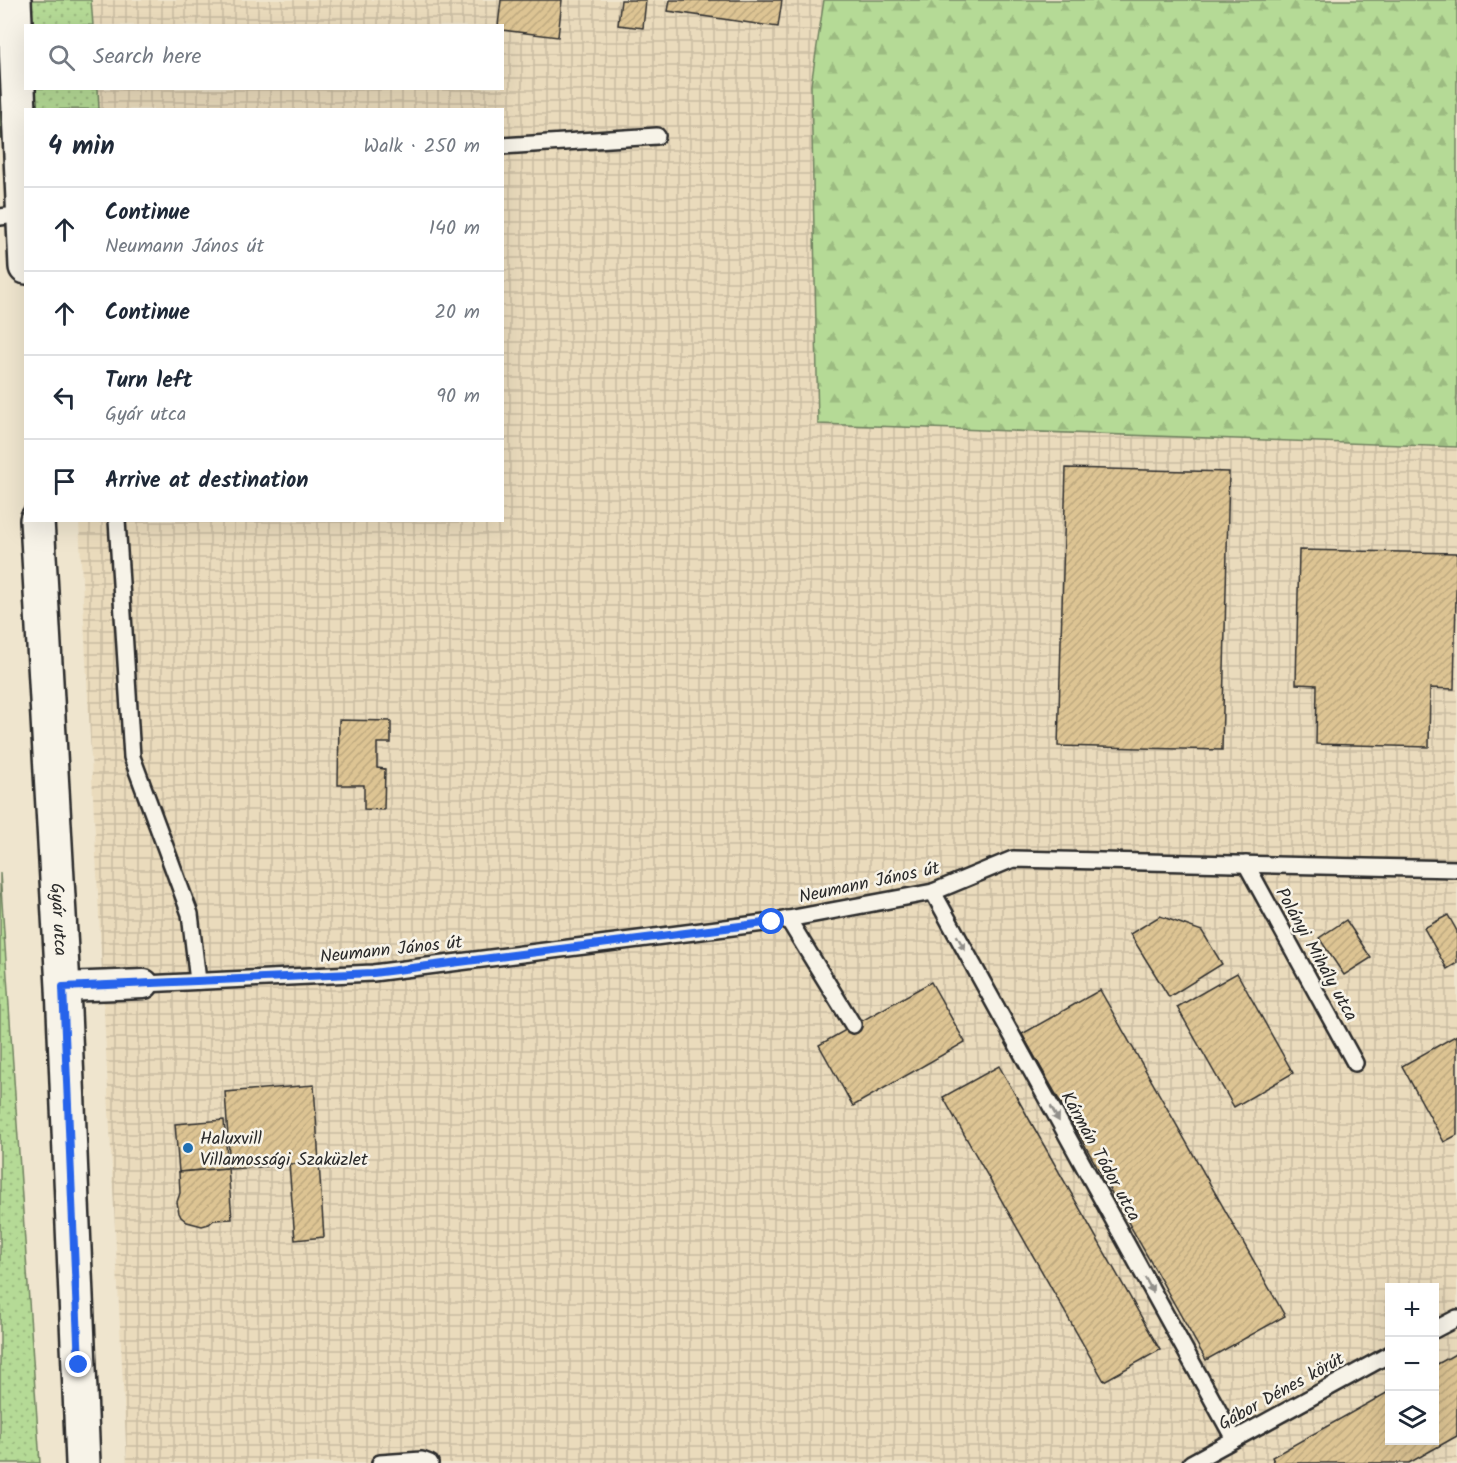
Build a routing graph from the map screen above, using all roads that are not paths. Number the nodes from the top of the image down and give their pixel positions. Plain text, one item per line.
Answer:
1 (14, 0) edge
2 (657, 136) dead end
3 (504, 146) edge
4 (18, 202) edge
5 (24, 251) edge
6 (37, 522) edge
7 (117, 522) edge
8 (1246, 864) junction
9 (1457, 869) edge
10 (933, 892) junction
11 (788, 919) junction
12 (198, 981) junction
13 (144, 984) joint
14 (63, 987) junction
15 (853, 1025) dead end
16 (1354, 1063) dead end
17 (1457, 1318) edge
18 (1439, 1327) edge
19 (1385, 1356) edge
20 (1234, 1439) junction
21 (83, 1463) edge
22 (380, 1463) edge
23 (430, 1463) edge
24 (1191, 1463) edge

1 - 4 main road
2 - 3 lane
4 - 5 main road
6 - 14 main road, Gyár utca
7 - 12 lane
8 - 9 lane, Neumann János út
8 - 10 lane, Neumann János út
8 - 16 lane, Polányi Mihály utca
10 - 11 lane, Neumann János út
10 -> 20 lane, Kármán Tódor utca
11 - 12 lane, Neumann János út
11 - 15 lane
12 - 13 lane, Neumann János út
13 - 14 street
14 - 21 main road, Gyár utca
17 - 18 lane
19 - 20 lane, Gábor Dénes körút
20 - 24 lane, Gábor Dénes körút
22 - 23 lane

